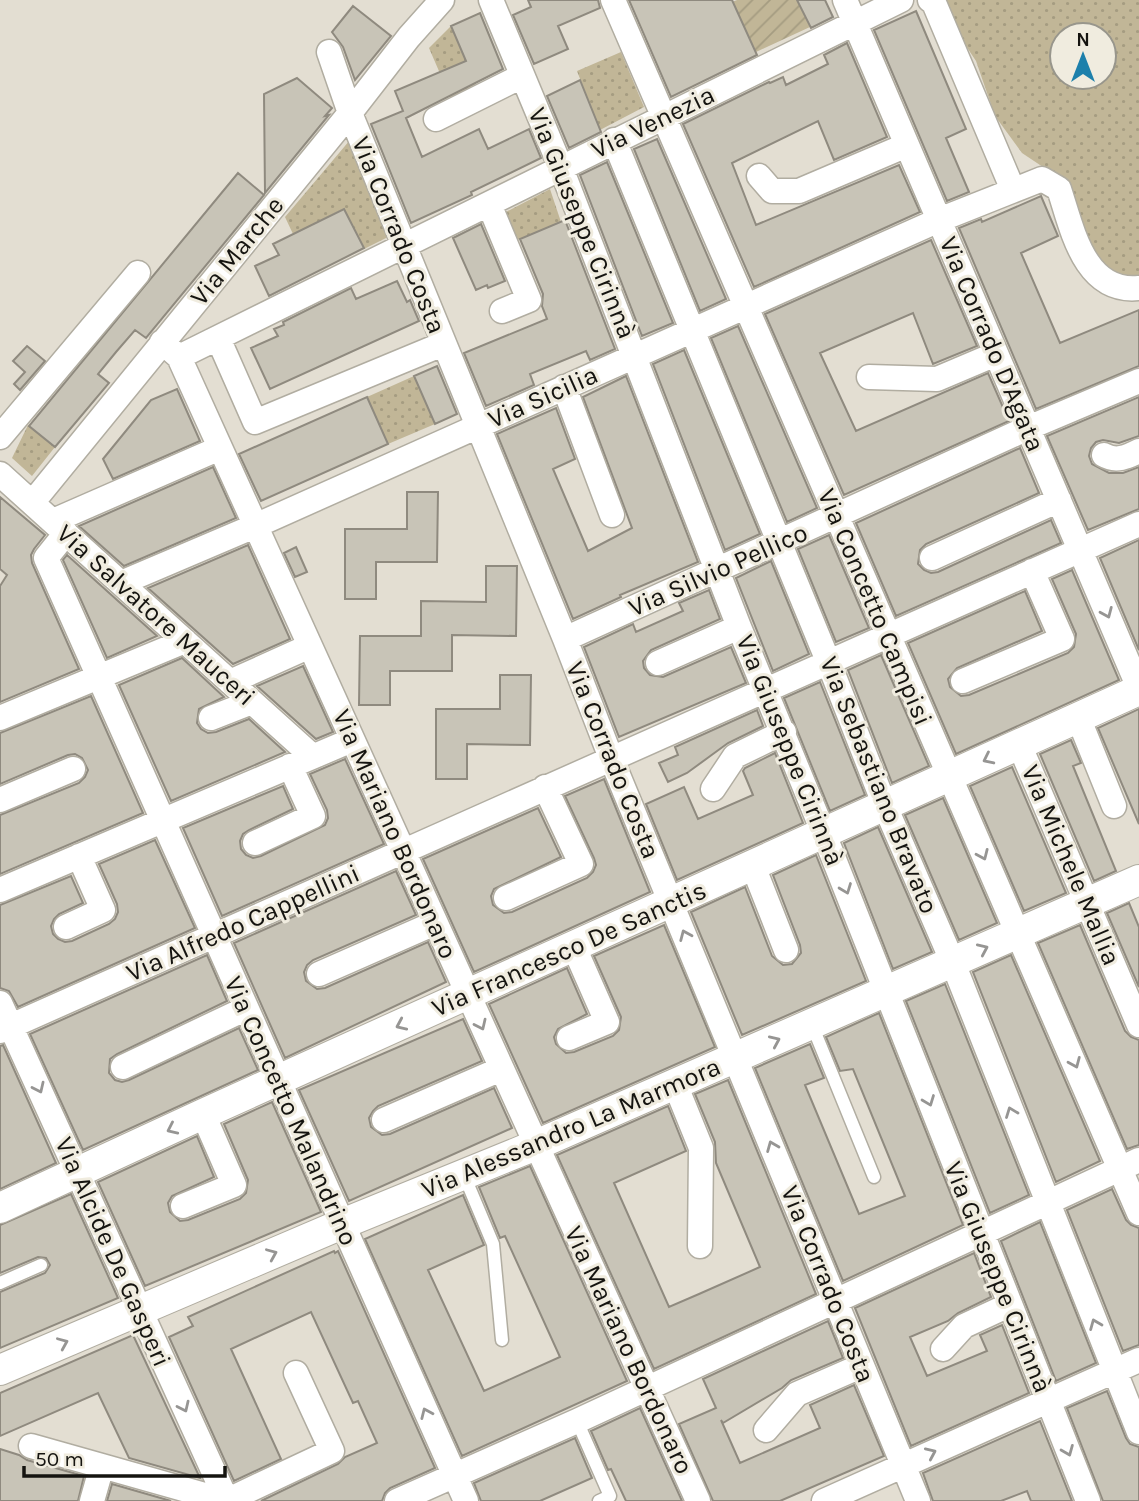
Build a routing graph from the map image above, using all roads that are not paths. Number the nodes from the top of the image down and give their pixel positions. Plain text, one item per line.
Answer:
1 (442, 0) edge
2 (491, 0) edge
3 (613, 0) edge
4 (901, 0) edge
5 (930, 0) edge
6 (850, 11) edge
7 (329, 52) dead end
8 (523, 76) junction
9 (350, 113) junction
10 (665, 117) junction
11 (436, 119) dead end
12 (614, 141) junction
13 (907, 145) junction
14 (561, 168) junction
15 (759, 176) dead end
16 (1013, 190) junction
17 (489, 204) junction
18 (939, 220) junction
19 (404, 246) junction
20 (138, 273) dead end
21 (1139, 288) edge
22 (746, 307) junction
23 (502, 311) dead end
24 (692, 331) junction
25 (218, 338) junction
26 (443, 344) junction
27 (171, 350) junction
28 (996, 354) junction
29 (635, 356) junction
30 (869, 377) dead end
31 (1139, 381) edge
32 (564, 387) junction
33 (477, 426) junction
34 (1028, 428) junction
35 (0, 437) edge
36 (220, 448) junction
37 (1139, 451) edge
38 (1104, 455) dead end
39 (2, 480) edge
40 (1059, 500) junction
41 (32, 503) junction
42 (612, 515) dead end
43 (836, 517) junction
44 (1139, 524) edge
45 (256, 526) junction
46 (60, 527) junction
47 (779, 543) junction
48 (1080, 550) junction
49 (932, 558) dead end
50 (719, 570) junction
51 (1032, 571) junction
52 (121, 583) junction
53 (739, 628) junction
54 (887, 635) junction
55 (565, 639) junction
56 (185, 641) junction
57 (310, 646) junction
58 (828, 661) junction
59 (658, 663) dead end
60 (98, 678) junction
61 (963, 681) dead end
62 (230, 682) junction
63 (1139, 689) edge
64 (764, 690) junction
65 (252, 702) junction
66 (1078, 717) junction
67 (0, 718) edge
68 (211, 718) dead end
69 (784, 732) junction
70 (352, 740) junction
71 (1019, 744) junction
72 (611, 758) junction
73 (301, 761) junction
74 (73, 769) dead end
75 (949, 778) junction
76 (545, 787) junction
77 (713, 789) dead end
78 (0, 800) edge
79 (885, 806) junction
80 (1114, 806) dead end
81 (161, 821) junction
82 (824, 834) junction
83 (256, 843) dead end
84 (402, 851) junction
85 (79, 856) junction
86 (753, 866) junction
87 (1138, 883) edge
88 (0, 890) edge
89 (506, 898) dead end
90 (671, 902) junction
91 (1088, 902) junction
92 (435, 923) junction
93 (66, 928) dead end
94 (1018, 933) junction
95 (214, 937) junction
96 (574, 947) junction
97 (786, 950) dead end
98 (953, 963) junction
99 (319, 974) dead end
100 (886, 992) junction
101 (467, 995) junction
102 (0, 1003) edge
103 (245, 1009) junction
104 (812, 1025) junction
105 (1139, 1025) edge
106 (5, 1029) edge
107 (569, 1038) dead end
108 (736, 1058) junction
109 (123, 1067) dead end
110 (501, 1069) junction
111 (277, 1080) junction
112 (675, 1084) junction
113 (203, 1114) junction
114 (384, 1120) dead end
115 (536, 1145) junction
116 (1130, 1164) edge
117 (78, 1172) junction
118 (464, 1175) junction
119 (874, 1177) dead end
120 (1047, 1203) junction
121 (183, 1206) dead end
122 (0, 1209) edge
123 (1139, 1213) edge
124 (342, 1224) junction
125 (981, 1234) junction
126 (700, 1246) dead end
127 (41, 1265) dead end
128 (0, 1283) edge
129 (834, 1300) junction
130 (1009, 1305) junction
131 (139, 1310) junction
132 (502, 1340) dead end
133 (943, 1349) dead end
134 (1139, 1360) edge
135 (861, 1366) junction
136 (0, 1370) edge
137 (1114, 1371) junction
138 (296, 1373) dead end
139 (646, 1387) junction
140 (1047, 1401) junction
141 (577, 1421) junction
142 (766, 1430) dead end
143 (1139, 1432) edge
144 (31, 1446) dead end
145 (903, 1465) junction
146 (102, 1466) junction
147 (454, 1475) junction
148 (92, 1501) edge
149 (227, 1501) edge
150 (397, 1501) edge
151 (466, 1501) edge
152 (598, 1501) edge
153 (698, 1501) edge
154 (824, 1501) edge
155 (918, 1501) edge
156 (1088, 1501) edge

1 - 9 street, Via Marche
2 - 8 street, Via Giuseppe Cirinnà
3 - 10 street, Via Concetto Campisi
4 - 6 street, Via Venezia
5 - 16 street
6 - 10 street, Via Venezia
6 - 13 street, Via Corrado D'Agata
7 - 9 street, Via Corrado Costa
8 - 11 street
8 - 14 street, Via Giuseppe Cirinnà
9 - 19 street, Via Corrado Costa
9 - 27 street, Via Marche
10 - 12 street, Via Venezia
10 - 22 street, Via Concetto Campisi
12 - 14 street, Via Venezia
12 - 24 street, Via Sebastiano Bravato
13 - 15 street
13 - 18 street, Via Corrado D'Agata
14 - 17 street, Via Venezia
14 - 29 street, Via Giuseppe Cirinnà
16 - 18 street, Via Sicilia
16 - 21 street, Via Sicilia
17 - 19 street, Via Venezia
17 - 23 street
18 - 22 street, Via Sicilia
18 - 28 street, Via Corrado D'Agata
19 - 25 street, Via Venezia
19 - 26 street, Via Corrado Costa
20 - 35 street
22 - 24 street, Via Sicilia
22 - 43 street, Via Concetto Campisi
24 - 29 street, Via Sicilia
24 - 47 street, Via Sebastiano Bravato
25 - 26 street
25 - 27 street, Via Venezia
26 - 33 street, Via Corrado Costa
27 - 36 street, Via Mariano Bordonaro
27 - 41 street, Via Marche
28 - 30 street
28 - 34 street, Via Corrado D'Agata
29 - 32 street, Via Sicilia
29 - 50 street, Via Giuseppe Cirinnà
31 - 34 street, Via Silvio Pellico
32 - 33 street, Via Sicilia
32 - 42 street
33 - 45 street, Via Sicilia
33 - 55 street, Via Corrado Costa
34 - 40 street, Via Corrado D'Agata
34 - 43 street, Via Silvio Pellico
36 - 45 street, Via Mariano Bordonaro
36 - 46 street
37 - 38 street
39 - 41 street, Via Salvatore Mauceri
40 - 48 street, Via Corrado D'Agata
40 - 49 street
41 - 46 street, Via Salvatore Mauceri
43 - 47 street, Via Silvio Pellico
43 - 54 street, Via Concetto Campisi
44 - 48 street, Via Alfredo Cappellini
45 - 52 street, Via Sicilia
45 - 57 street, Via Mariano Bordonaro
46 - 52 street, Via Salvatore Mauceri
46 - 60 street, Via Concetto Malandrino
47 - 50 street, Via Silvio Pellico
47 - 58 street, Via Sebastiano Bravato
48 - 51 street, Via Alfredo Cappellini
48 -> 63 street, Via Corrado D'Agata
50 - 53 street, Via Giuseppe Cirinnà
50 - 55 street, Via Silvio Pellico
51 - 54 street, Via Alfredo Cappellini
51 - 61 street
52 - 56 street, Via Salvatore Mauceri
53 - 59 street
53 - 64 street, Via Giuseppe Cirinnà
54 - 58 street, Via Alfredo Cappellini
54 - 75 street, Via Concetto Campisi
55 - 72 street, Via Corrado Costa
56 - 60 street
56 - 62 street, Via Salvatore Mauceri
57 - 62 street
57 - 70 street, Via Mariano Bordonaro
58 - 64 street, Via Alfredo Cappellini
58 - 79 street, Via Sebastiano Bravato
60 - 67 street
60 - 81 street, Via Concetto Malandrino
62 - 65 street, Via Salvatore Mauceri
63 - 66 street, Via Francesco De Sanctis
64 - 69 street, Via Giuseppe Cirinnà
64 - 72 street, Via Alfredo Cappellini
65 - 68 street
65 - 73 street, Via Salvatore Mauceri
66 - 71 street, Via Francesco De Sanctis
66 - 80 street
69 - 77 street
69 - 82 street, Via Giuseppe Cirinnà
70 - 73 street
70 - 84 street, Via Mariano Bordonaro
71 -> 75 street, Via Francesco De Sanctis
71 - 91 street, Via Michele Mallia
72 - 76 street, Via Alfredo Cappellini
72 - 90 street, Via Corrado Costa
73 - 81 street
73 - 83 street
74 - 78 street
75 - 79 street, Via Francesco De Sanctis
75 -> 94 street, Via Concetto Campisi
76 - 84 street, Via Alfredo Cappellini
76 - 89 street
79 - 82 street, Via Francesco De Sanctis
79 - 98 street, Via Sebastiano Bravato
81 - 85 street
81 - 95 street, Via Concetto Malandrino
82 - 86 street, Via Francesco De Sanctis
82 -> 100 street, Via Giuseppe Cirinnà
84 - 92 street, Via Mariano Bordonaro
84 - 95 street, Via Alfredo Cappellini
85 - 88 street
85 - 93 street
86 - 90 street, Via Francesco De Sanctis
86 - 97 street
87 - 91 street, Via Alessandro La Marmora
90 - 96 street, Via Francesco De Sanctis
108 -> 90 street, Via Corrado Costa
91 - 94 street, Via Alessandro La Marmora
91 - 105 street, Via Michele Mallia
92 - 99 street
92 - 101 street, Via Mariano Bordonaro
98 -> 94 street, Via Alessandro La Marmora
94 -> 116 street, Via Concetto Campisi
95 - 103 street, Via Concetto Malandrino
95 - 106 street, Via Alfredo Cappellini
96 - 101 street, Via Francesco De Sanctis
96 - 107 street
98 - 100 street, Via Alessandro La Marmora
120 -> 98 street, Via Sebastiano Bravato
100 - 104 street, Via Alessandro La Marmora
100 -> 125 street, Via Giuseppe Cirinnà
101 -> 110 street, Via Mariano Bordonaro
101 -> 111 street, Via Francesco De Sanctis
102 - 106 street, Via Alcide De Gasperi
103 - 109 street
103 - 111 street, Via Concetto Malandrino
108 -> 104 street, Via Alessandro La Marmora
104 - 119 lane
106 -> 117 street, Via Alcide De Gasperi
108 - 112 street, Via Alessandro La Marmora
129 -> 108 street, Via Corrado Costa
110 - 114 street
110 - 115 street, Via Mariano Bordonaro
111 - 113 street, Via Francesco De Sanctis
111 - 124 street, Via Concetto Malandrino
112 - 115 street, Via Alessandro La Marmora
112 - 126 street
113 -> 117 street, Via Francesco De Sanctis
113 - 121 street
115 - 118 street, Via Alessandro La Marmora
115 - 139 street, Via Mariano Bordonaro
116 - 120 street
116 - 123 street, Via Concetto Campisi
117 - 122 street, Via Francesco De Sanctis
117 - 131 street, Via Alcide De Gasperi
118 - 124 street, Via Alessandro La Marmora
118 - 132 lane
120 - 125 street
137 -> 120 street, Via Sebastiano Bravato
131 -> 124 street, Via Alessandro La Marmora
147 -> 124 street, Via Concetto Malandrino
125 - 129 street
125 - 130 street, Via Giuseppe Cirinnà
127 - 128 lane
129 - 135 street, Via Corrado Costa
129 - 139 street
130 - 133 street
130 - 140 street, Via Giuseppe Cirinnà
136 -> 131 street, Via Alessandro La Marmora
131 -> 149 street, Via Alcide De Gasperi
134 - 137 street
135 - 142 street
135 - 145 street, Via Corrado Costa
137 - 140 street
137 - 143 street, Via Sebastiano Bravato
138 - 149 street
139 - 141 street
139 - 153 street, Via Mariano Bordonaro
145 -> 140 street
140 -> 156 street, Via Giuseppe Cirinnà
141 - 147 street
141 - 152 lane
144 - 146 street
145 - 154 street
145 - 155 street, Via Corrado Costa
146 - 148 street
146 - 149 street
147 - 150 street
147 - 151 street, Via Concetto Malandrino

